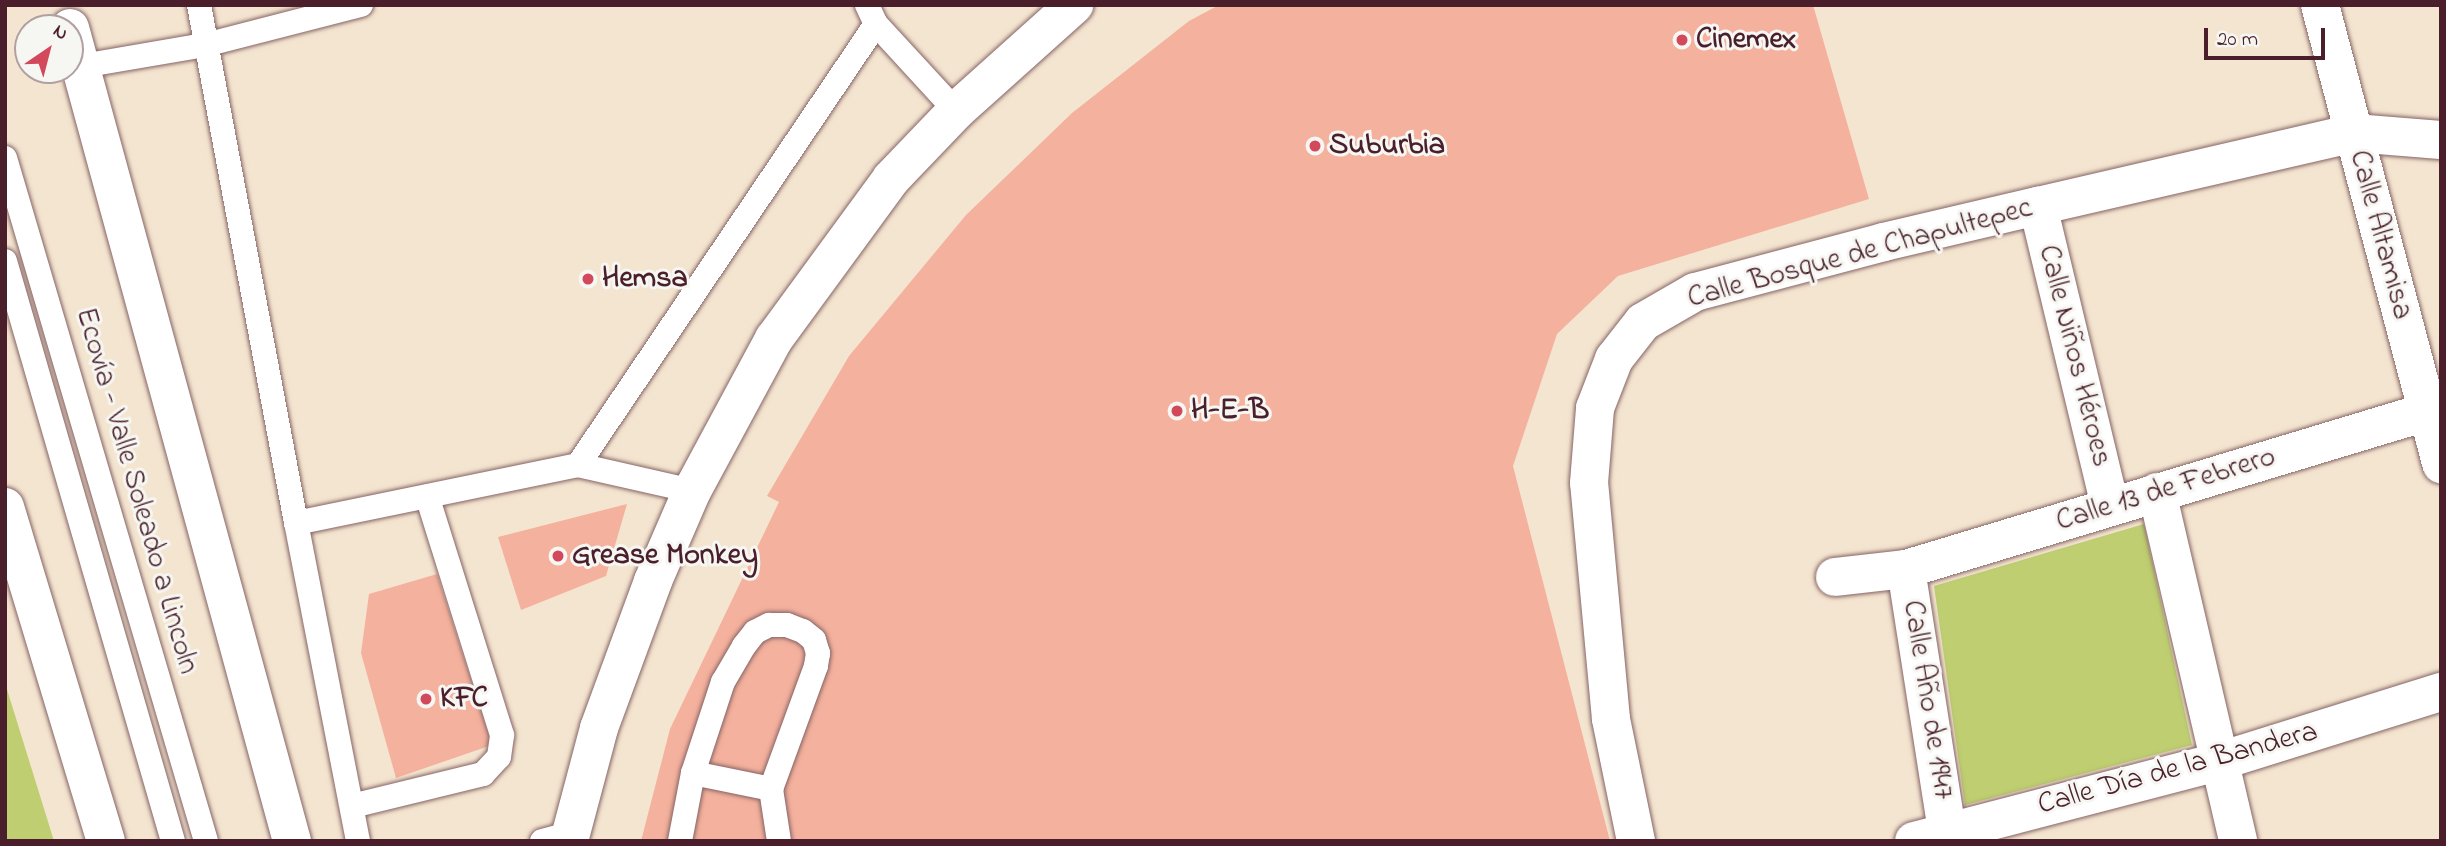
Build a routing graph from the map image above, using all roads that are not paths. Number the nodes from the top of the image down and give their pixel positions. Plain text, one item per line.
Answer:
1 (199, 5) edge
2 (361, 5) edge
3 (1074, 5) edge
4 (2320, 5) edge
5 (871, 15) edge
6 (205, 45) junction
7 (84, 66) edge
8 (84, 73) edge
9 (956, 111) junction
10 (2354, 134) junction
11 (2441, 140) edge
12 (5, 159) edge
13 (2038, 205) junction
14 (5, 261) edge
15 (2426, 412) junction
16 (2441, 464) edge
17 (578, 465) junction
18 (692, 491) junction
19 (2157, 492) junction
20 (427, 496) junction
21 (2110, 506) junction
22 (5, 507) edge
23 (296, 523) junction
24 (1906, 569) junction
25 (1835, 577) dead end
26 (2441, 692) edge
27 (2217, 762) junction
28 (693, 773) junction
29 (771, 789) junction
30 (352, 806) junction
31 (1930, 836) edge
32 (561, 838) edge
33 (106, 841) edge
34 (173, 841) edge
35 (206, 841) edge
36 (292, 841) edge
37 (358, 841) edge
38 (680, 841) edge
39 (779, 841) edge
40 (1636, 841) edge
41 (2238, 841) edge

1 - 6 lane
2 - 6 lane
3 - 9 street
4 - 10 street, Calle Altamisa
5 - 9 lane
5 - 17 lane
6 - 7 lane
6 - 23 lane
8 - 36 street
9 - 18 street
10 - 11 street, Calle Bosque de Chapultepec
10 - 13 street, Calle Bosque de Chapultepec
10 - 15 street, Calle Altamisa
12 - 35 lane, Ecovía - Valle Soleado a Lincoln
13 - 21 street, Calle Niños Héroes
13 - 40 street, Calle Bosque de Chapultepec
14 - 34 lane
15 - 16 street, Calle Altamisa
15 - 19 street, Calle 13 de Febrero
17 - 18 lane
17 - 20 lane
18 - 32 street
19 - 21 street, Calle 13 de Febrero
19 - 27 street
20 - 23 lane
20 - 30 lane
21 - 24 street, Calle 13 de Febrero
22 - 33 street
23 - 30 lane
24 - 25 street, Calle 13 de Febrero
24 - 31 street, Calle Año de 1947
26 - 27 street, Calle Día de la Bandera
27 - 31 street, Calle Día de la Bandera
27 - 41 street
28 - 29 lane
28 - 29 lane
28 - 38 lane
29 - 39 lane
30 - 37 lane

